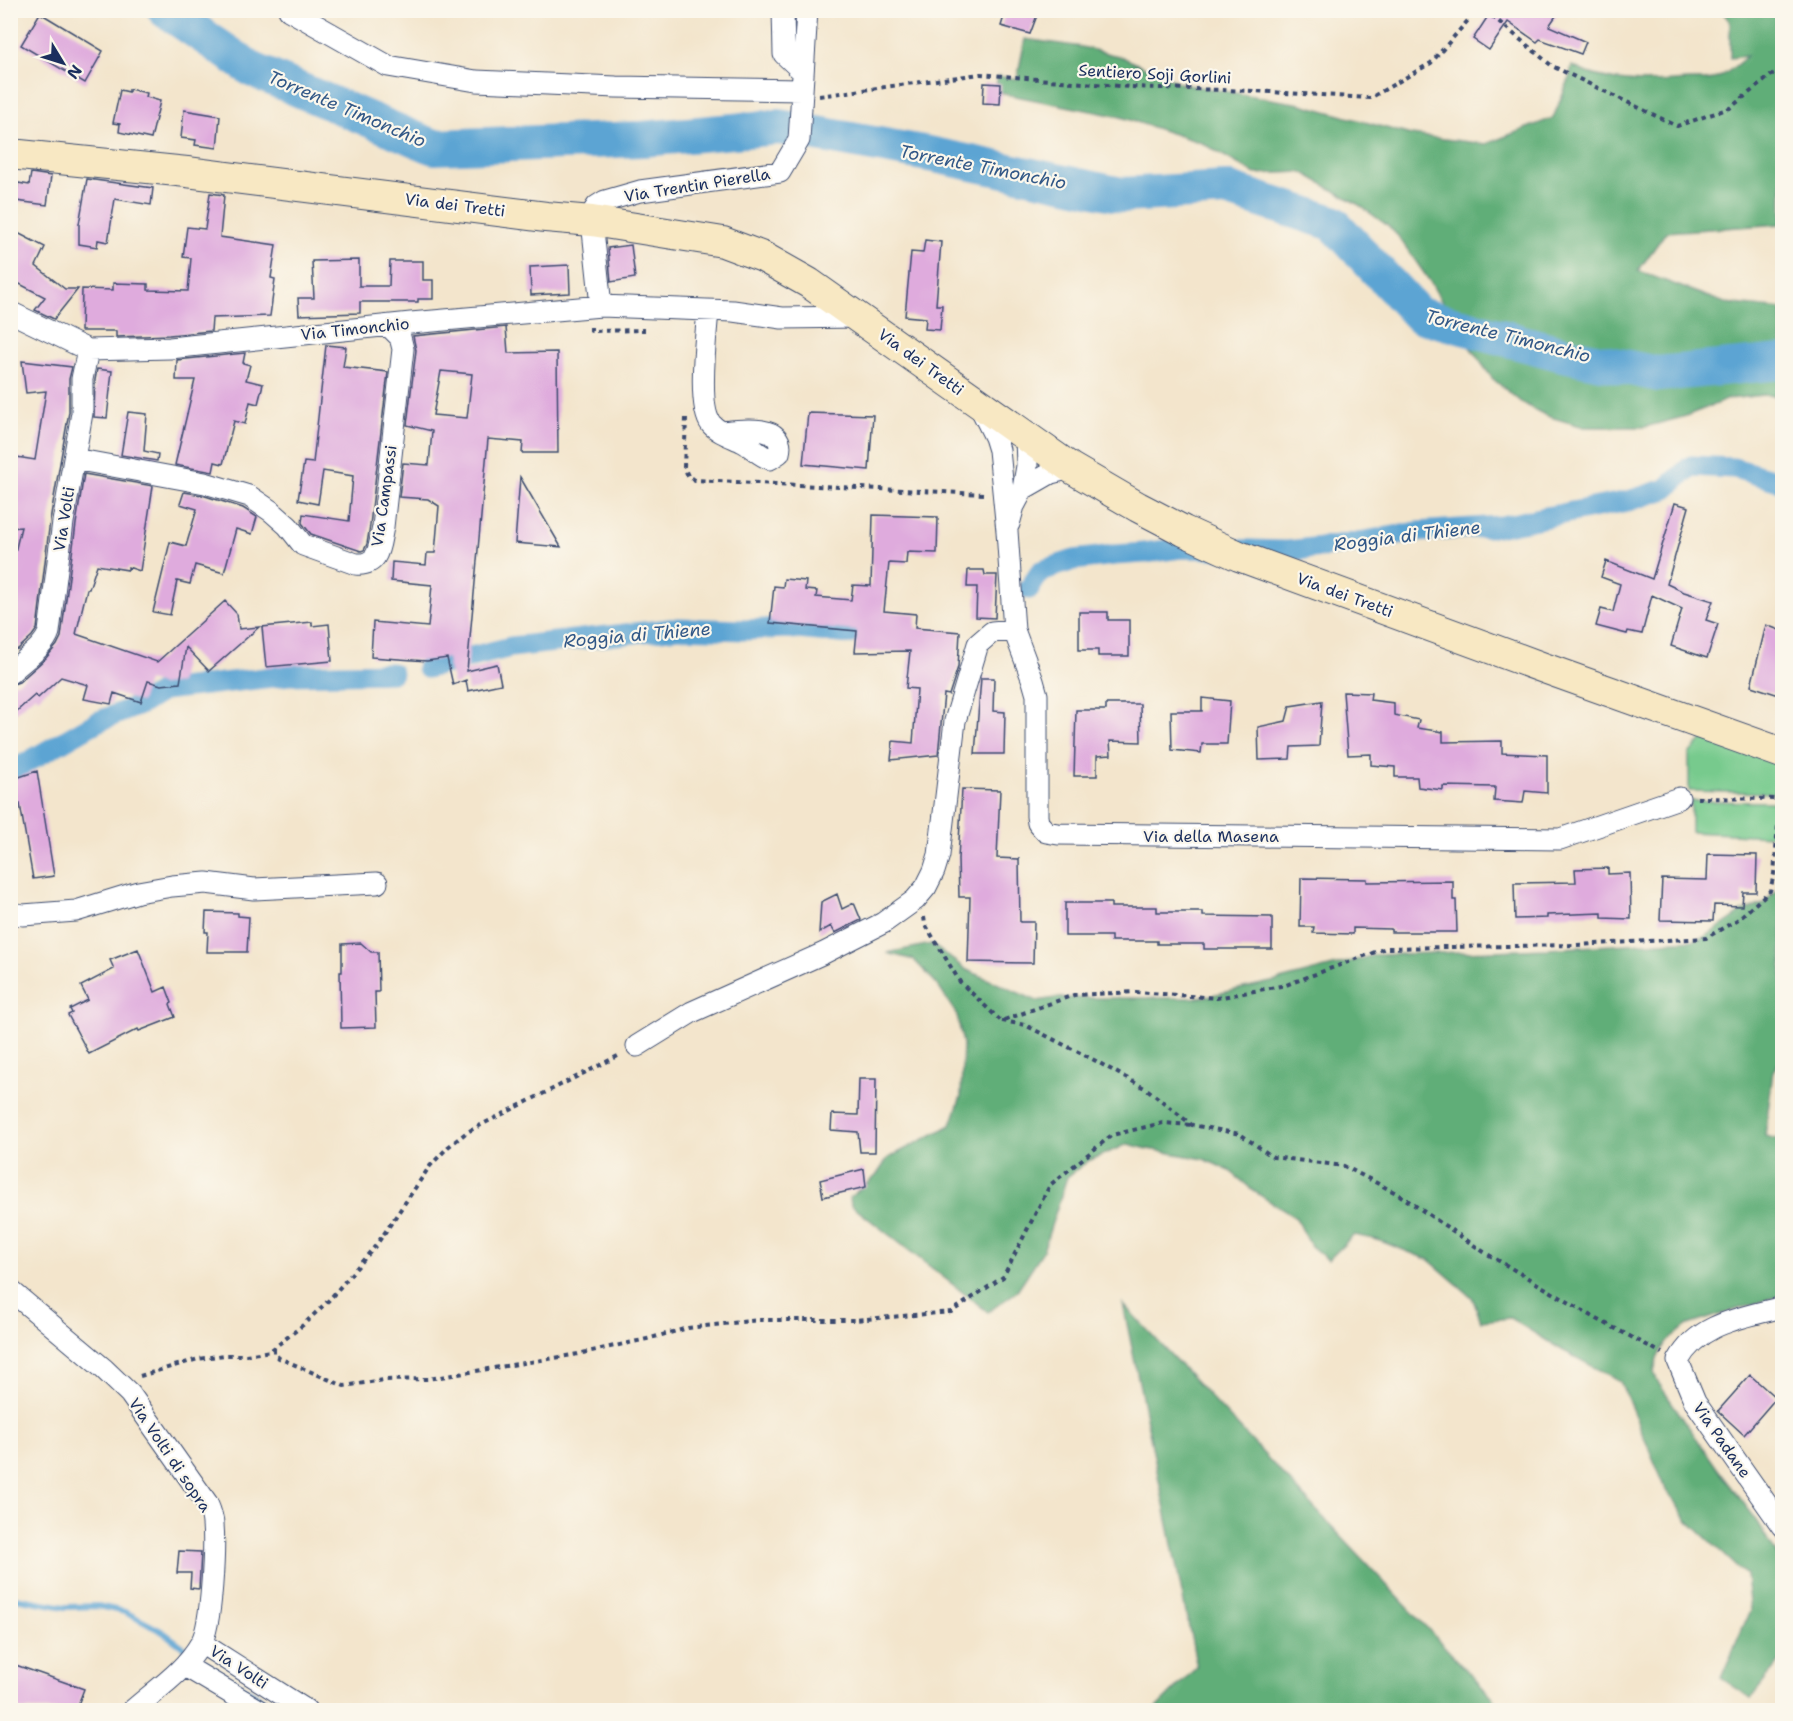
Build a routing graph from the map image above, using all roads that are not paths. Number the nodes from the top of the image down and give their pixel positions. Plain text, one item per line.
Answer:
1 (289, 10) edge
2 (783, 10) edge
3 (807, 10) edge
4 (801, 92) junction
5 (10, 154) edge
6 (592, 221) junction
7 (601, 306) junction
8 (708, 311) junction
9 (10, 312) edge
10 (858, 317) junction
11 (388, 326) junction
12 (88, 350) junction
13 (978, 402) junction
14 (722, 432) dead end
15 (1026, 437) junction
16 (74, 459) junction
17 (1071, 468) junction
18 (1023, 489) junction
19 (1004, 500) junction
20 (1007, 531) junction
21 (1014, 630) junction
22 (10, 673) edge
23 (1782, 764) edge
24 (1679, 798) road end
25 (377, 883) dead end
26 (10, 913) edge
27 (637, 1046) road end
28 (10, 1290) edge
29 (1782, 1307) edge
30 (1782, 1526) edge
31 (201, 1643) junction
32 (185, 1666) junction
33 (133, 1710) edge
34 (259, 1710) edge
35 (306, 1710) edge

1 - 4 street
2 - 4 street
3 - 4 street, Via Trentin Pierella
4 - 6 street, Via Trentin Pierella
5 - 6 street, Via dei Tretti
6 - 7 street
6 - 10 street, Via dei Tretti
7 - 8 street, Via Timonchio
7 - 11 street, Via Timonchio
8 - 10 street, Via Timonchio
8 - 14 street
9 - 12 street, Via Timonchio
10 - 13 street, Via dei Tretti
11 - 12 street, Via Timonchio
11 - 16 street, Via Campassi
12 - 16 street, Via Volti
13 - 15 street, Via dei Tretti
13 - 19 street, Via della Masena
15 - 17 street, Via dei Tretti
15 - 18 street, Via della Masena
15 - 19 street, Via della Masena
16 - 22 street, Via Volti
17 - 18 street
17 - 23 street, Via dei Tretti
18 - 20 street, Via della Masena
19 - 20 street, Via della Masena
20 - 21 street, Via della Masena
21 - 24 street, Via della Masena
21 - 27 street
25 - 26 street
28 - 31 street, Via Volti di sopra
29 - 30 street, Via Padane
31 - 32 street, Via Volti di sopra
31 - 35 street, Via Volti
32 - 33 street, Via Volti di sopra
32 - 34 street, Via Volti

